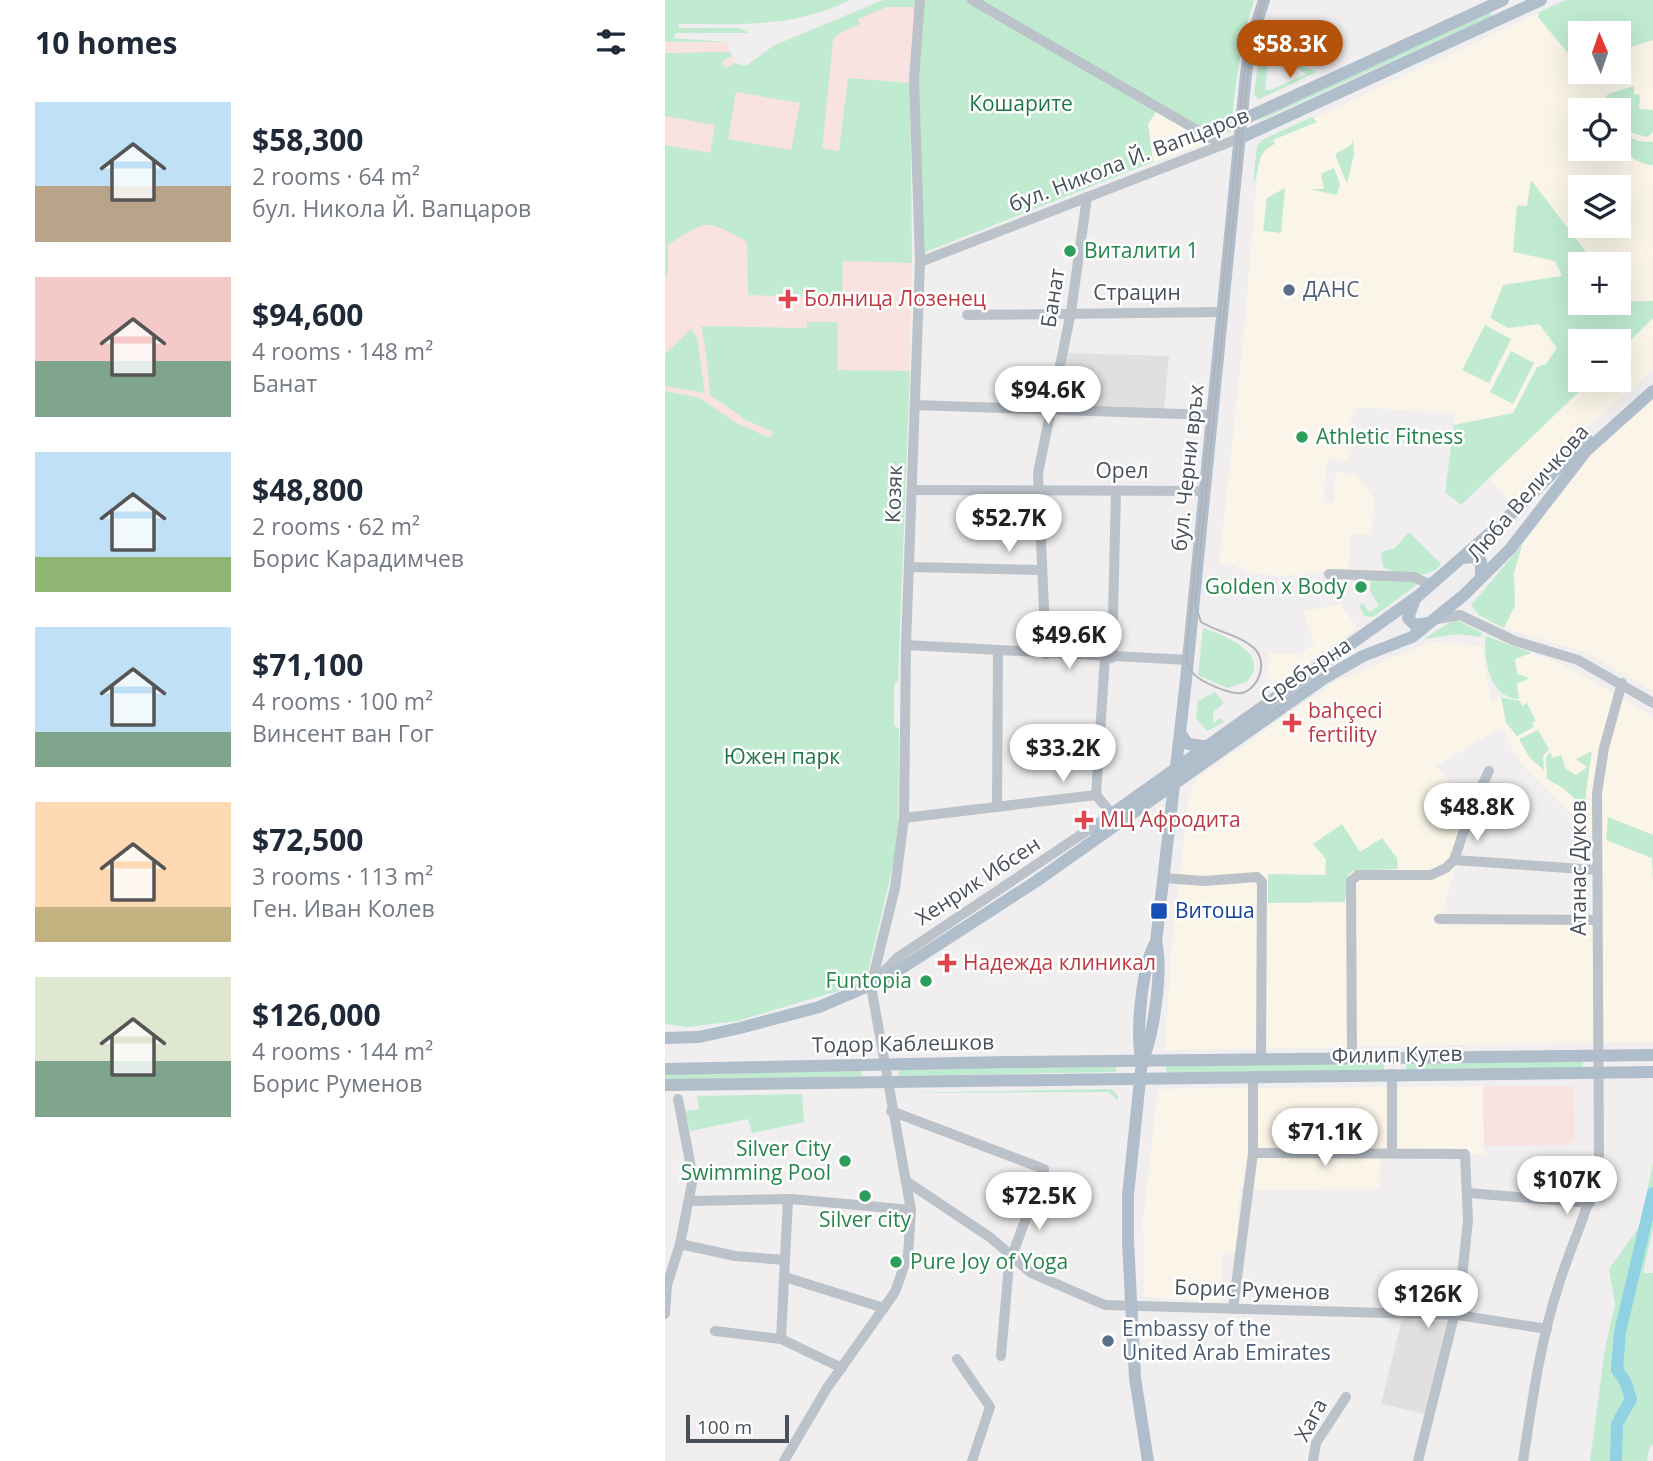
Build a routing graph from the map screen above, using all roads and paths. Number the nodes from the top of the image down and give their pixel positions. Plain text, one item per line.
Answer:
1 (920, 0) edge
2 (972, 0) edge
3 (1264, 0) edge
4 (1541, 0) edge
5 (1501, 1) edge
6 (1507, 16) junction
7 (1242, 120) junction
8 (1240, 138) junction
9 (1223, 145) junction
10 (1087, 197) junction
11 (920, 262) junction
12 (1071, 312) junction
13 (1223, 312) junction
14 (967, 315) dead end
15 (1653, 382) edge
16 (1653, 391) edge
17 (915, 405) junction
18 (1050, 411) junction
19 (1212, 415) junction
20 (913, 490) junction
21 (1116, 490) junction
22 (1038, 491) junction
23 (1205, 491) junction
24 (1463, 558) junction
25 (910, 567) junction
26 (1042, 570) junction
27 (1329, 574) dead end
28 (1481, 577) junction
29 (1431, 585) junction
30 (1464, 595) junction
31 (1417, 596) junction
32 (1468, 618) junction
33 (1433, 621) junction
34 (905, 645) junction
35 (998, 651) junction
36 (1046, 654) junction
37 (1109, 658) junction
38 (1188, 660) junction
39 (1622, 683) junction
40 (1653, 704) edge
41 (1180, 733) junction
42 (1210, 747) junction
43 (1175, 771) junction
44 (1489, 771) dead end
45 (1174, 785) junction
46 (1096, 795) junction
47 (997, 807) junction
48 (1112, 814) junction
49 (904, 818) junction
50 (1094, 841) junction
51 (1454, 860) junction
52 (1597, 870) junction
53 (1163, 878) junction
54 (1439, 919) dead end
55 (1598, 920) junction
56 (871, 986) junction
57 (665, 1038) edge
58 (1653, 1055) edge
59 (1599, 1056) junction
60 (1352, 1058) junction
61 (1261, 1059) junction
62 (1142, 1061) junction
63 (884, 1063) junction
64 (665, 1069) edge
65 (1600, 1072) junction
66 (1653, 1072) edge
67 (1392, 1074) junction
68 (1253, 1076) junction
69 (1140, 1077) junction
70 (886, 1080) junction
71 (665, 1085) edge
72 (678, 1098) dead end
73 (891, 1111) junction
74 (1392, 1152) junction
75 (1253, 1153) junction
76 (906, 1181) junction
77 (1469, 1194) junction
78 (788, 1199) junction
79 (691, 1201) junction
80 (1590, 1203) junction
81 (911, 1210) junction
82 (680, 1244) junction
83 (1013, 1256) junction
84 (785, 1260) junction
85 (785, 1277) junction
86 (1129, 1305) junction
87 (884, 1308) junction
88 (1233, 1308) junction
89 (665, 1314) edge
90 (1456, 1315) junction
91 (1547, 1329) junction
92 (715, 1331) dead end
93 (781, 1339) junction
94 (1000, 1356) dead end
95 (957, 1359) dead end
96 (842, 1368) junction
97 (1346, 1397) dead end
98 (783, 1461) edge
99 (972, 1461) edge
100 (1148, 1461) edge
101 (1313, 1461) edge
102 (1418, 1461) edge
103 (1523, 1461) edge

1 - 11 street, Козяк
2 - 9 street
3 - 7 main road, бул. Черни връх
4 - 6 main road, бул. Никола Й. Вапцаров
5 - 6 main road
5 - 7 main road, бул. Никола Й. Вапцаров
6 - 8 main road, бул. Никола Й. Вапцаров
7 - 8 main road, бул. Черни връх
8 - 9 street, бул. Никола Й. Вапцаров
8 - 13 main road, бул. Черни връх
9 - 10 street, бул. Никола Й. Вапцаров
10 - 11 street, бул. Никола Й. Вапцаров
10 - 12 street, Банат
11 - 17 street, Козяк
12 - 13 street, Страцин
12 - 14 street, Страцин
12 - 18 street, Банат
13 - 19 main road, бул. Черни връх
15 - 24 main road, Люба Величкова
16 - 28 main road, Люба Величкова
17 - 18 street
17 - 20 street, Козяк
18 - 19 street
18 - 22 street, Банат
19 - 23 main road, бул. Черни връх
20 - 22 street, Орел
20 - 25 street, Козяк
21 - 22 street, Орел
21 - 23 street, Орел
21 - 37 street
22 - 26 street, Банат
23 - 38 main road, бул. Черни връх
24 - 28 main road
24 - 29 main road, Сребърна
25 - 26 street
25 - 34 street, Козяк
26 - 36 street, Банат
27 - 29 street
28 - 30 main road, Люба Величкова
29 - 31 main road, Сребърна
30 - 32 street
30 - 33 main road, Люба Величкова
31 - 33 main road
31 - 42 main road, Сребърна
32 - 33 street, Сребърна
32 - 39 street
33 - 45 main road, Сребърна
34 - 35 street
34 - 49 street, Козяк
35 - 36 street
35 - 47 street
36 - 37 street
37 - 38 street
37 - 46 street
38 - 41 main road, бул. Черни връх
39 - 40 street
39 - 52 street, Атанас Дуков
41 - 42 main road
41 - 43 main road, бул. Черни връх
42 - 43 main road, Сребърна
43 - 45 main road, бул. Черни връх
43 - 48 main road, Хенрик Ибсен
44 - 51 street
45 - 50 main road, Хенрик Ибсен
45 - 53 main road, бул. Черни връх
46 - 47 street
46 - 48 street
47 - 49 street
48 - 50 main road, Хенрик Ибсен
48 - 56 street, Хенрик Ибсен
49 - 56 street, Козяк
50 - 56 main road, Хенрик Ибсен
51 - 52 street
51 - 60 street
52 - 55 street, Атанас Дуков
53 - 61 street
53 - 62 main road, бул. Черни връх
54 - 55 street
55 - 59 street, Атанас Дуков
56 - 57 main road, Хенрик Ибсен
56 - 63 street
58 - 59 main road, Филип Кутев
59 - 60 main road, Филип Кутев
59 - 65 street, Атанас Дуков
60 - 61 main road, Филип Кутев
61 - 62 main road, Филип Кутев
62 - 63 main road, Тодор Каблешков
62 - 69 main road, бул. Черни връх
63 - 64 main road, Тодор Каблешков
63 - 70 street
65 - 66 main road, Филип Кутев
65 - 67 main road, Филип Кутев
65 - 80 street, Атанас Дуков
67 - 68 main road, Филип Кутев
67 - 74 street
68 - 69 main road, Филип Кутев
68 - 75 street
69 - 70 main road, Тодор Каблешков
69 - 86 main road, бул. Черни връх
70 - 71 main road, Тодор Каблешков
70 - 73 street
72 - 79 street
73 - 76 street
73 - 83 street
74 - 75 street
74 - 77 street
75 - 88 street
76 - 81 street
76 - 83 street, Борис Руменов
77 - 80 street
77 - 90 street
78 - 79 street
78 - 81 street
78 - 84 street
79 - 82 street
80 - 91 street, Атанас Дуков
81 - 87 street
82 - 84 street
82 - 89 street
83 - 86 street, Борис Руменов
83 - 94 street
84 - 85 street
85 - 87 street
85 - 93 street
86 - 88 street, Борис Руменов
86 - 100 main road, бул. Черни връх
87 - 96 street
88 - 90 street, Борис Руменов
90 - 91 street, Борис Руменов
90 - 102 street
91 - 103 street
92 - 93 street
93 - 96 street
95 - 99 street
96 - 98 street
97 - 101 street, Хага

